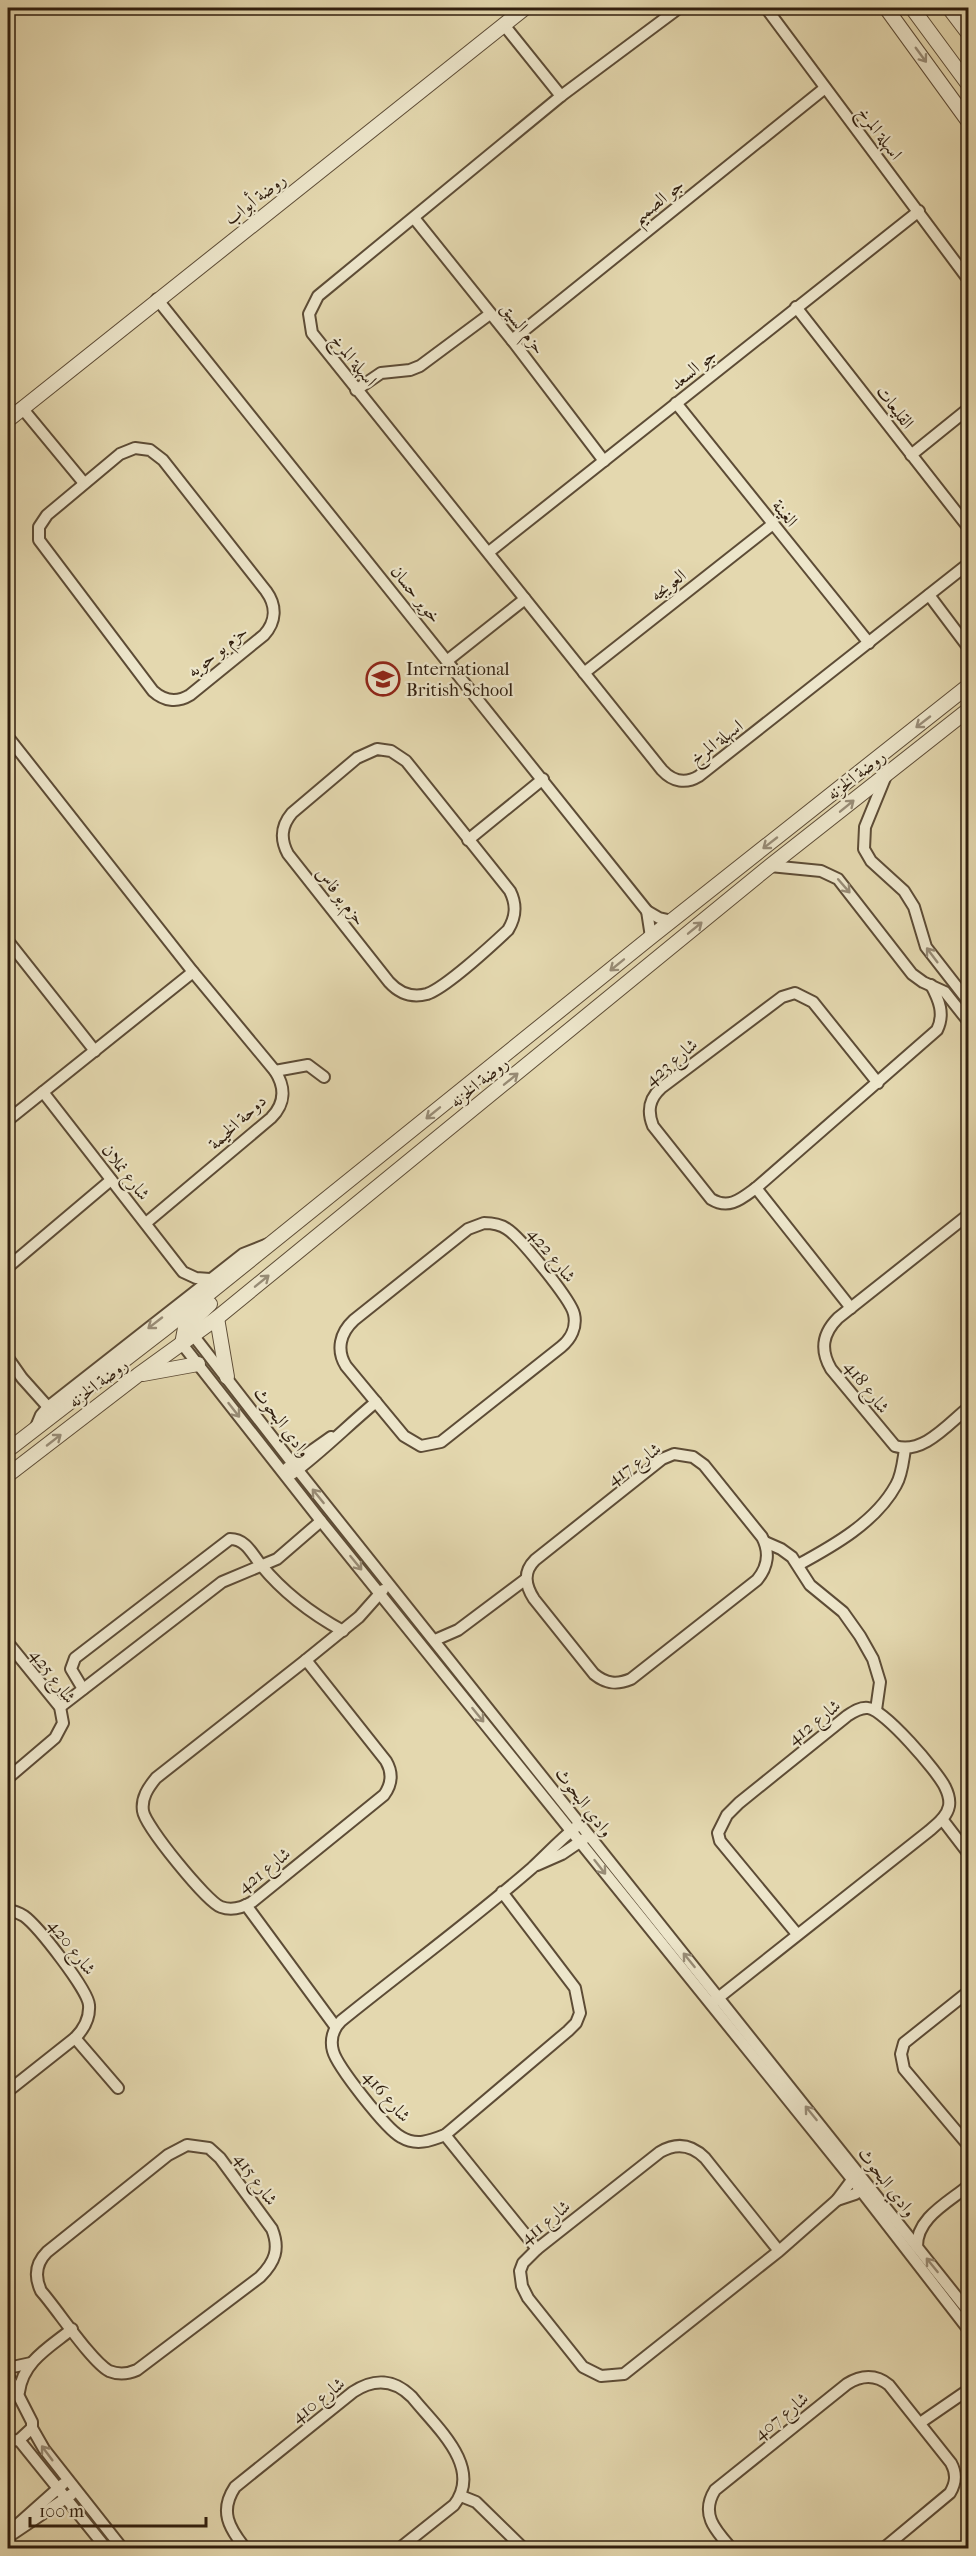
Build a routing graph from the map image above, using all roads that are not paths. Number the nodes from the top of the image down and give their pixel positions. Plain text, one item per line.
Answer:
1 (525, 8) edge
2 (679, 8) edge
3 (766, 8) edge
4 (886, 8) edge
5 (912, 8) edge
6 (949, 8) edge
7 (504, 25) junction
8 (969, 33) edge
9 (969, 84) edge
10 (825, 88) junction
11 (561, 96) junction
12 (969, 121) edge
13 (918, 211) junction
14 (414, 218) junction
15 (969, 279) edge
16 (157, 299) junction
17 (796, 307) junction
18 (490, 314) junction
19 (512, 340) junction
20 (356, 390) junction
21 (676, 404) junction
22 (22, 408) junction
23 (969, 409) edge
24 (8, 420) edge
25 (911, 455) junction
26 (604, 461) junction
27 (84, 483) junction
28 (773, 524) junction
29 (969, 527) edge
30 (489, 552) junction
31 (969, 564) edge
32 (929, 595) junction
33 (525, 599) junction
34 (869, 643) junction
35 (969, 647) edge
36 (448, 660) junction
37 (584, 673) junction
38 (969, 686) edge
39 (969, 711) edge
40 (8, 737) edge
41 (886, 774) junction
42 (543, 779) junction
43 (468, 840) junction
44 (770, 866) junction
45 (647, 911) junction
46 (672, 921) junction
47 (651, 938) junction
48 (8, 941) edge
49 (193, 972) junction
50 (931, 985) junction
51 (969, 1001) edge
52 (969, 1020) edge
53 (95, 1051) junction
54 (275, 1071) junction
55 (324, 1077) dead end
56 (878, 1083) junction
57 (44, 1092) junction
58 (8, 1120) edge
59 (111, 1180) junction
60 (756, 1188) junction
61 (969, 1215) edge
62 (146, 1223) junction
63 (271, 1243) junction
64 (8, 1267) edge
65 (183, 1272) junction
66 (228, 1278) junction
67 (210, 1279) junction
68 (187, 1298) junction
69 (851, 1308) junction
70 (217, 1318) junction
71 (166, 1328) junction
72 (188, 1333) junction
73 (182, 1344) junction
74 (8, 1358) edge
75 (198, 1364) junction
76 (138, 1375) junction
77 (226, 1377) junction
78 (376, 1402) junction
79 (48, 1407) junction
80 (969, 1408) edge
81 (36, 1427) junction
82 (905, 1449) junction
83 (8, 1450) edge
84 (295, 1467) junction
85 (8, 1475) edge
86 (285, 1475) junction
87 (321, 1521) junction
88 (765, 1542) junction
89 (798, 1565) junction
90 (262, 1567) junction
91 (526, 1579) junction
92 (389, 1585) junction
93 (380, 1593) junction
94 (398, 1596) junction
95 (388, 1603) junction
96 (359, 1617) junction
97 (458, 1630) junction
98 (343, 1631) junction
99 (435, 1640) junction
100 (8, 1644) edge
101 (444, 1651) junction
102 (306, 1660) junction
103 (83, 1689) junction
104 (60, 1707) junction
105 (876, 1710) junction
106 (8, 1778) edge
107 (942, 1819) junction
108 (576, 1828) junction
109 (584, 1838) junction
110 (969, 1853) edge
111 (534, 1866) junction
112 (502, 1892) junction
113 (246, 1905) junction
114 (8, 1910) edge
115 (797, 1934) junction
116 (969, 1992) edge
117 (714, 2001) junction
118 (336, 2026) junction
119 (75, 2038) junction
120 (118, 2088) dead end
121 (8, 2091) edge
122 (445, 2135) junction
123 (969, 2145) edge
124 (855, 2176) junction
125 (969, 2186) edge
126 (865, 2188) junction
127 (837, 2200) junction
128 (925, 2221) junction
129 (900, 2224) junction
130 (917, 2247) junction
131 (537, 2249) junction
132 (779, 2251) junction
133 (969, 2311) edge
134 (72, 2329) junction
135 (969, 2329) edge
136 (30, 2363) junction
137 (8, 2368) edge
138 (8, 2374) edge
139 (967, 2390) edge
140 (19, 2392) junction
141 (920, 2422) junction
142 (32, 2428) junction
143 (19, 2440) junction
144 (8, 2441) edge
145 (68, 2480) junction
146 (58, 2488) junction
147 (76, 2491) junction
148 (461, 2496) junction
149 (66, 2499) junction
150 (8, 2535) edge
151 (106, 2548) edge
152 (122, 2548) edge
153 (245, 2548) edge
154 (399, 2548) edge
155 (523, 2548) edge
156 (731, 2548) edge
157 (885, 2548) edge

1 - 7 street, روضة أبواب
2 - 11 street, اسهلة المرخ
3 - 10 street, اسهلة المرخ
4 -> 12 street
5 - 9 street
6 - 8 street
7 - 11 street
7 - 16 street, روضة أبواب
10 - 13 street, اسهلة المرخ
10 - 19 street, جو الصميم
11 - 14 street, اسهلة المرخ
13 - 15 street, اسهلة المرخ
13 - 17 street, جو السعد
14 - 18 street, حزم السيق
14 - 20 street, اسهلة المرخ
16 - 22 street, روضة أبواب
16 - 36 street, خوير حسان
17 - 21 street, جو السعد
17 - 25 street, القليعات
18 - 19 street, حزم السيق
18 - 20 street
19 - 26 street, حزم السيق
20 - 30 street, اسهلة المرخ
21 - 26 street, جو السعد
21 - 28 street, الغينة
22 - 24 street, روضة أبواب
22 - 27 street
23 - 25 street
25 - 29 street, القليعات
26 - 30 street, جو السعد
27 - 27 street, حزم بو حويه
28 - 34 street, الغينة
28 - 37 street, العويجه
30 - 33 street, اسهلة المرخ
31 - 32 street, اسهلة المرخ
32 - 34 street, اسهلة المرخ
32 - 35 street
33 - 36 street
33 - 37 street, اسهلة المرخ
34 - 37 street, اسهلة المرخ
36 - 42 street, خوير حسان
38 -> 46 street, روضة الخزنه
39 - 41 street, روضة الخزنه
40 - 49 street, دوحة الخيمة
44 -> 41 street, روضة الخزنه
51 -> 41 street
42 - 43 street
42 - 45 street, خوير حسان
43 - 43 street, حزم بو فاس
44 -> 50 street
70 -> 44 street, روضة الخزنه
45 - 46 street, خوير حسان
45 - 47 street, خوير حسان
46 - 47 street, روضة الخزنه
47 -> 63 street, روضة الخزنه
48 - 53 street
49 - 53 street
49 - 54 street, دوحة الخيمة
50 - 52 street
50 - 56 street, شارع 423
53 - 57 street
54 - 55 street
54 - 62 street, دوحة الخيمة
56 - 60 street, شارع 423
56 - 60 street, شارع 423
57 - 58 street
57 - 59 street, شارع نملان
59 - 62 street, شارع نملان
59 - 64 street
60 - 69 street
61 - 69 street, شارع 418
62 - 65 street, شارع نملان
63 - 66 street, روضة الخزنه
63 - 67 street
65 - 67 street
65 - 68 street, شارع نملان
66 - 71 street, روضة الخزنه
66 - 72 street
67 - 68 street
68 -> 79 street
69 - 82 street, شارع 418
70 - 72 street, روضة الخزنه
70 - 77 street
71 - 72 street
71 - 81 street, روضة الخزنه
72 - 73 street
72 - 77 street, وادي البحوث
73 - 75 street, وادي البحوث
73 - 76 street, روضة الخزنه
74 - 79 street
75 - 76 street
75 -> 86 street, وادي البحوث
85 -> 76 street, روضة الخزنه
77 - 84 street, وادي البحوث
78 - 78 street, شارع 422
78 - 84 street
79 - 81 street
80 - 82 street
81 - 83 street, روضة الخزنه
82 - 89 street
84 - 86 street
92 -> 84 street, وادي البحوث
86 - 87 street, وادي البحوث
87 - 90 street
87 -> 93 street, وادي البحوث
88 - 89 street
88 - 91 street, شارع 417
88 - 91 street
89 - 105 street
90 - 98 street
90 - 103 street
90 - 103 street
91 - 97 street
92 - 93 street, شارع 421
92 - 94 street, وادي البحوث
93 - 95 street, وادي البحوث
93 - 96 street, شارع 421
94 - 95 street, شارع 421
94 - 99 street, وادي البحوث
95 - 96 street, شارع 421
95 -> 108 street, وادي البحوث
96 - 98 street, شارع 421
97 - 99 street
97 - 101 street
98 - 102 street, شارع 421
99 - 101 street, وادي البحوث
100 - 104 street, شارع 425
101 - 108 street, وادي البحوث
102 - 113 street, شارع 421
102 - 113 street, شارع 421
103 - 104 street
104 - 106 street, شارع 425
105 - 107 street
105 - 115 street, شارع 412
107 - 110 street
107 - 115 street
108 - 109 street, وادي البحوث
108 - 111 street
109 - 111 street
109 - 117 street, وادي البحوث
111 - 112 street
112 - 118 street
112 - 122 street, شارع 416
113 - 118 street
114 - 119 street, شارع 420
115 - 117 street
116 - 123 street
117 - 124 street, وادي البحوث
118 - 122 street, شارع 416
119 - 120 street
119 - 121 street, شارع 420
122 - 131 street
124 - 126 street, وادي البحوث
124 - 127 street, شارع 411
125 - 128 street
126 - 127 street, شارع 411
126 - 129 street, وادي البحوث
126 - 135 street, وادي البحوث
127 - 132 street, شارع 411
128 - 129 street
128 - 130 street
129 - 130 street, وادي البحوث
133 -> 130 street, وادي البحوث
131 - 132 street, شارع 411
131 - 132 street, شارع 411
134 - 134 street, شارع 415
134 - 136 street
136 - 137 street
136 - 140 street
138 - 140 street
139 - 141 street
140 - 142 street
141 - 156 street, شارع 407
141 - 157 street, شارع 407
142 - 143 street
145 -> 142 street
143 - 144 street
143 - 146 street
145 - 146 street
145 - 147 street
146 - 149 street
146 - 150 street
147 - 149 street
147 - 152 street
148 - 153 street, شارع 410
148 - 154 street
148 - 155 street
149 - 150 street
149 - 151 street

